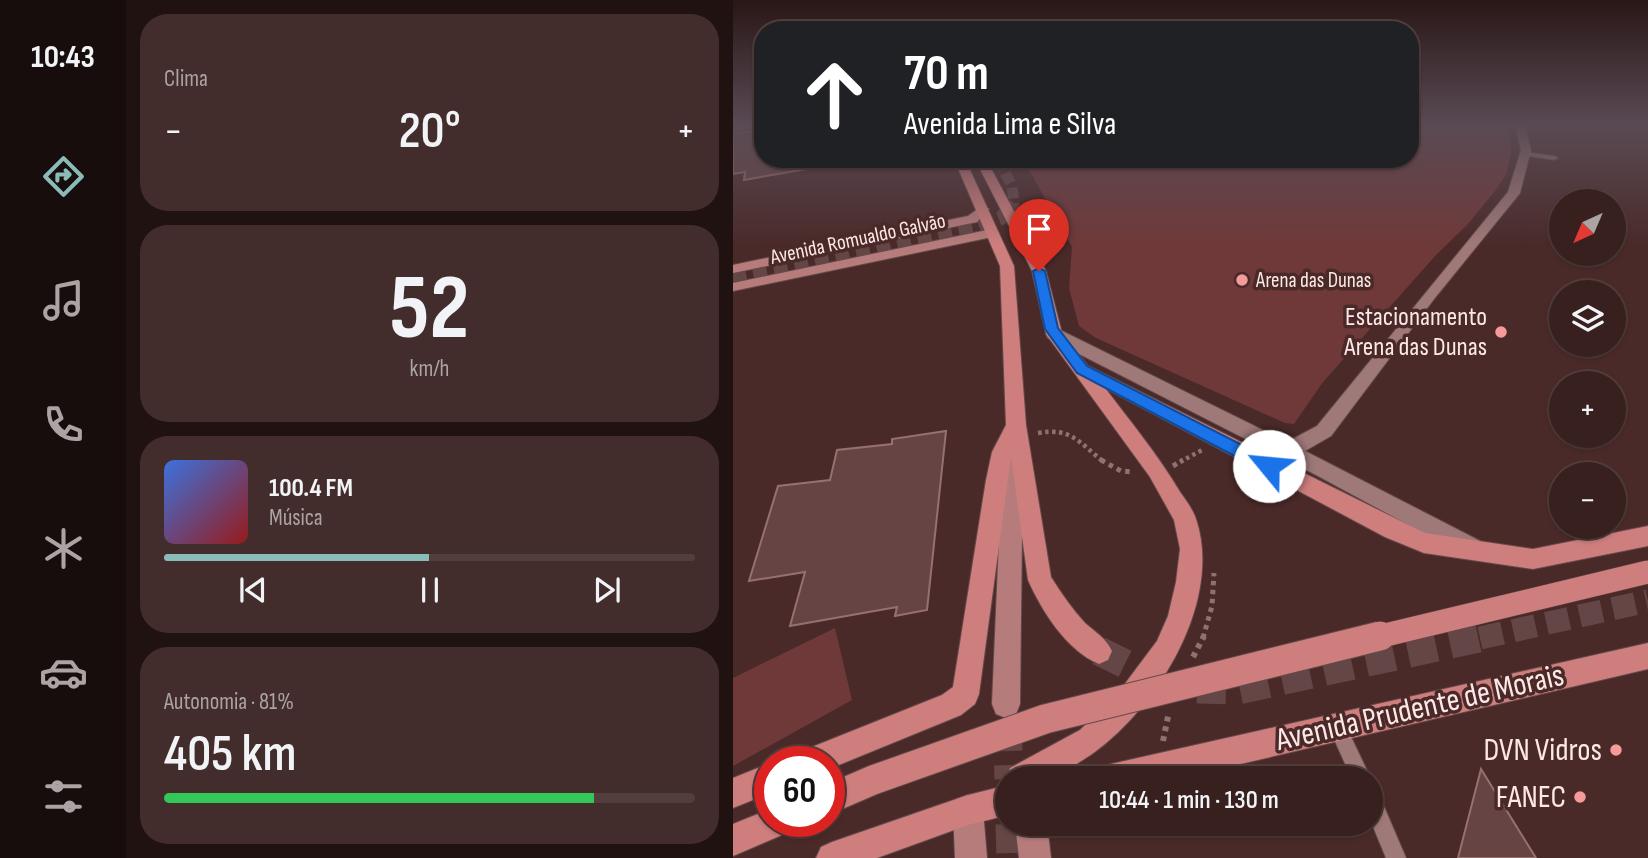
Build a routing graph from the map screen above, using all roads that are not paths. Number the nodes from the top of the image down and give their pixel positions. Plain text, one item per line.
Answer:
1 (1522, 165) edge
2 (963, 168) edge
3 (985, 168) edge
4 (983, 209) junction
5 (992, 233) junction
6 (733, 269) edge
7 (733, 287) edge
8 (1054, 334) junction
9 (1082, 369) junction
10 (1016, 425) junction
11 (1324, 431) junction
12 (1287, 450) junction
13 (1325, 470) junction
14 (1648, 536) edge
15 (1482, 553) junction
16 (1648, 572) edge
17 (1099, 651) tunnel mouth
18 (1648, 656) edge
19 (1006, 704) tunnel mouth
20 (1338, 728) junction
21 (845, 748) edge
22 (1044, 766) edge
23 (1169, 766) edge
24 (1356, 766) edge
25 (754, 784) edge
26 (845, 792) edge
27 (733, 793) edge
28 (994, 801) edge
29 (1383, 828) edge
30 (754, 831) edge
31 (1032, 836) edge
32 (733, 840) edge
33 (832, 858) edge
34 (971, 858) edge
35 (1035, 858) edge
36 (1396, 858) edge

1 - 11 street
2 - 4 main road
3 - 8 main road
4 - 5 main road
4 - 6 main road, Avenida Romualdo Galvão
5 - 7 main road, Avenida Romualdo Galvão
5 - 10 main road
8 - 9 main road
8 - 12 street
9 - 15 main road
9 - 22 main road
10 - 17 main road
10 - 19 main road
10 - 21 main road
11 - 12 street
11 - 13 street
12 - 13 street
13 - 15 street
14 - 15 main road
16 - 26 main road, bridge
18 - 20 main road, Avenida Prudente de Morais
20 - 23 main road, Avenida Prudente de Morais
20 - 24 lane
25 - 27 main road
28 - 33 main road
28 - 34 main road
29 - 36 lane
30 - 32 main road
31 - 35 main road

